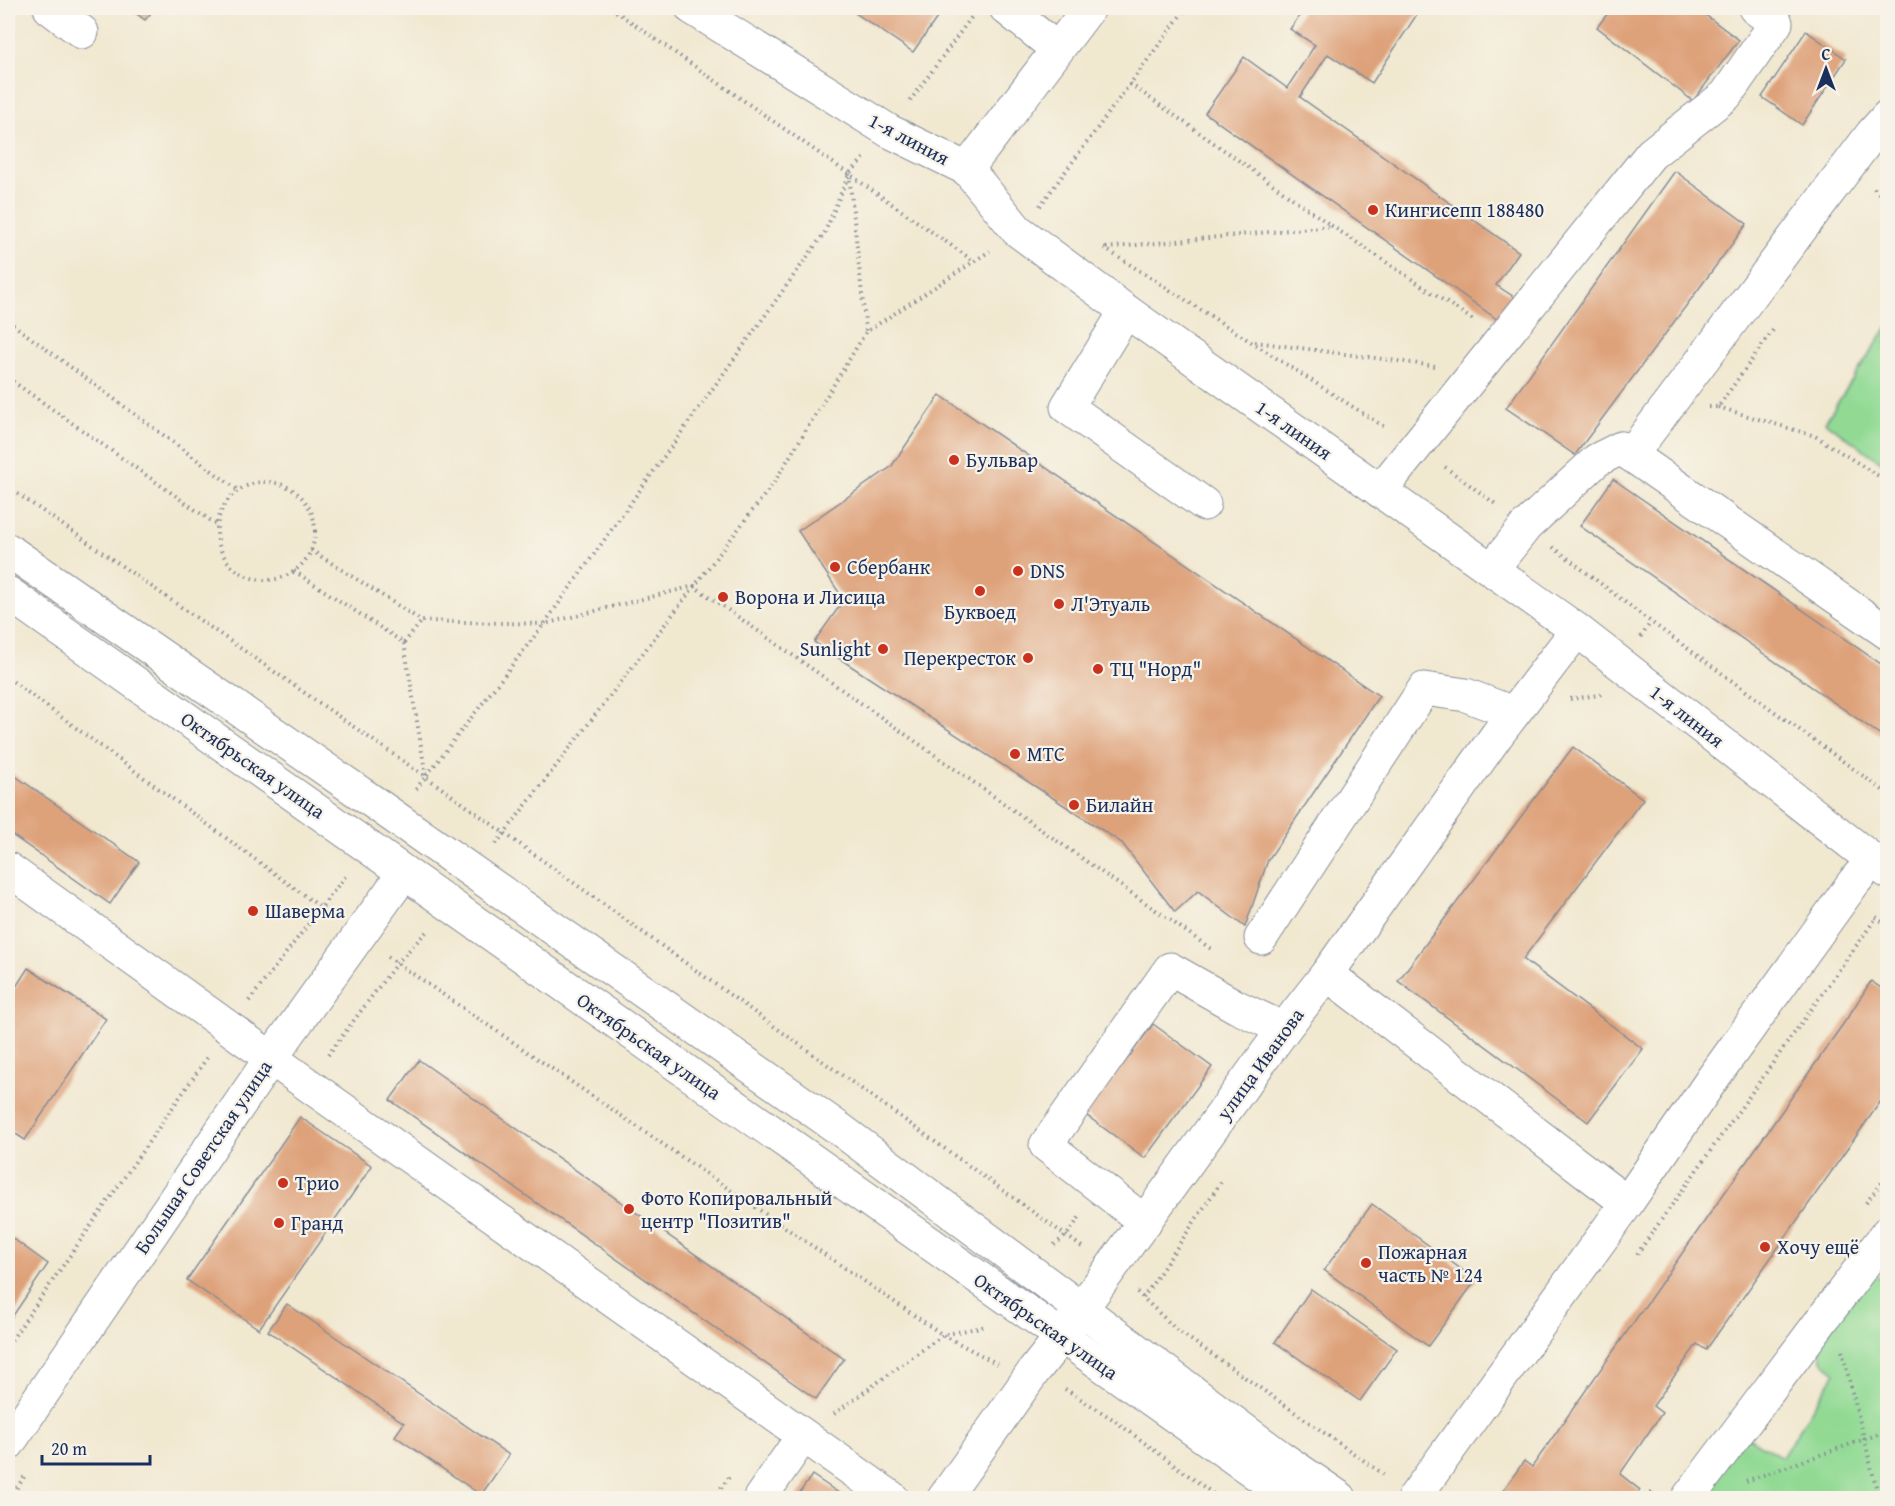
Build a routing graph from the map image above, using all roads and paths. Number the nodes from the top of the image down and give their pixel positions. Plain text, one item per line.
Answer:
1 (50, 8) edge
2 (611, 8) edge
3 (692, 8) edge
4 (979, 8) edge
5 (1006, 8) edge
6 (1089, 8) edge
7 (1186, 8) edge
8 (1755, 8) edge
9 (82, 32) dead end
10 (1057, 49) junction
11 (1130, 84) junction
12 (1887, 116) edge
13 (889, 130) junction
14 (967, 169) junction
15 (849, 174) junction
16 (1880, 179) dead end
17 (1887, 203) edge
18 (1332, 226) junction
19 (1017, 230) junction
20 (1096, 242) dead end
21 (1105, 248) junction
22 (975, 262) dead end
23 (1126, 311) junction
24 (8, 321) edge
25 (866, 332) dead end
26 (1503, 340) junction
27 (1251, 342) junction
28 (1477, 372) junction
29 (8, 378) edge
30 (1718, 407) dead end
31 (1416, 447) junction
32 (1631, 455) junction
33 (1887, 482) edge
34 (8, 487) edge
35 (238, 490) junction
36 (1380, 491) junction
37 (1204, 504) dead end
38 (217, 525) junction
39 (1526, 526) junction
40 (8, 550) edge
41 (311, 550) junction
42 (1492, 569) junction
43 (294, 571) junction
44 (8, 593) edge
45 (422, 621) junction
46 (544, 624) junction
47 (1577, 630) junction
48 (1887, 633) edge
49 (404, 643) junction
50 (8, 678) edge
51 (1513, 713) junction
52 (426, 777) junction
53 (1887, 794) edge
54 (1880, 867) edge
55 (8, 869) edge
56 (404, 873) junction
57 (360, 934) junction
58 (1261, 938) dead end
59 (1222, 956) dead end
60 (1327, 975) junction
61 (1284, 1029) junction
62 (271, 1058) junction
63 (1099, 1186) junction
64 (1627, 1203) junction
65 (1144, 1222) junction
66 (1887, 1232) edge
67 (1067, 1235) junction
68 (1111, 1268) junction
69 (1028, 1269) junction
70 (1007, 1298) junction
71 (1832, 1306) junction
72 (1082, 1309) junction
73 (943, 1335) junction
74 (1061, 1337) junction
75 (1034, 1371) junction
76 (1887, 1431) edge
77 (803, 1436) junction
78 (1864, 1439) junction
79 (8, 1444) edge
80 (1742, 1483) dead end
81 (1415, 1497) edge
82 (760, 1498) edge
83 (891, 1498) edge
84 (944, 1498) edge
85 (1219, 1498) edge
86 (1291, 1498) edge
87 (1340, 1498) edge
88 (1688, 1498) edge
89 (1879, 1498) edge

1 - 9 street
2 - 15 path
3 - 13 street, 1-я линия
4 - 13 path
5 - 10 street
6 - 10 street
7 - 11 path
8 - 26 street
10 - 14 street
11 - 18 path
11 - 19 path
12 - 32 street
13 - 14 street, 1-я линия
13 - 15 path
14 - 19 street, 1-я линия
15 - 22 path
15 - 25 path
15 - 46 path
16 - 17 path
18 - 21 path
18 - 26 path
19 - 23 street, 1-я линия
20 - 21 path
21 - 27 path
23 - 36 street, 1-я линия
23 - 37 street
24 - 35 path
26 - 28 street
27 - 28 path
27 - 31 path
28 - 31 street
29 - 38 path
30 - 33 path
31 - 36 street
31 - 39 path
32 - 39 street
32 - 48 street
34 - 52 path
35 - 38 path
35 - 41 path
36 - 42 street, 1-я линия
38 - 43 path
39 - 42 street
39 - 53 path
40 - 69 street
41 - 43 path
41 - 45 path
42 - 47 street, 1-я линия
43 - 49 path
44 - 56 street, Октябрьская улица
45 - 46 path
45 - 49 path
46 - 52 path
46 - 59 path
47 - 51 street, улица Иванова
47 - 54 street, 1-я линия
49 - 52 path
50 - 57 path
51 - 58 street
51 - 60 street, улица Иванова
52 - 67 path
54 - 64 street
55 - 62 street
56 - 57 street, Большая Советская улица
56 - 70 street, Октябрьская улица
57 - 62 street, Большая Советская улица
57 - 73 path
60 - 61 street, улица Иванова
60 - 64 street
61 - 63 street
61 - 65 street, улица Иванова
62 - 77 street
62 - 79 street, Большая Советская улица
63 - 65 street
63 - 67 path
64 - 81 street
65 - 68 street, улица Иванова
66 - 71 street
67 - 68 path
67 - 69 path
68 - 72 street, улица Иванова
68 - 81 path
69 - 72 street
70 - 73 path
70 - 74 street, Октябрьская улица
71 - 78 path
71 - 88 street
72 - 74 street, улица Иванова
72 - 87 street
73 - 75 path
73 - 77 path
74 - 75 street, улица Иванова
74 - 86 street, Октябрьская улица
75 - 84 street, улица Иванова
75 - 85 path
76 - 78 path
77 - 82 street
77 - 83 street
78 - 80 path
78 - 89 path

